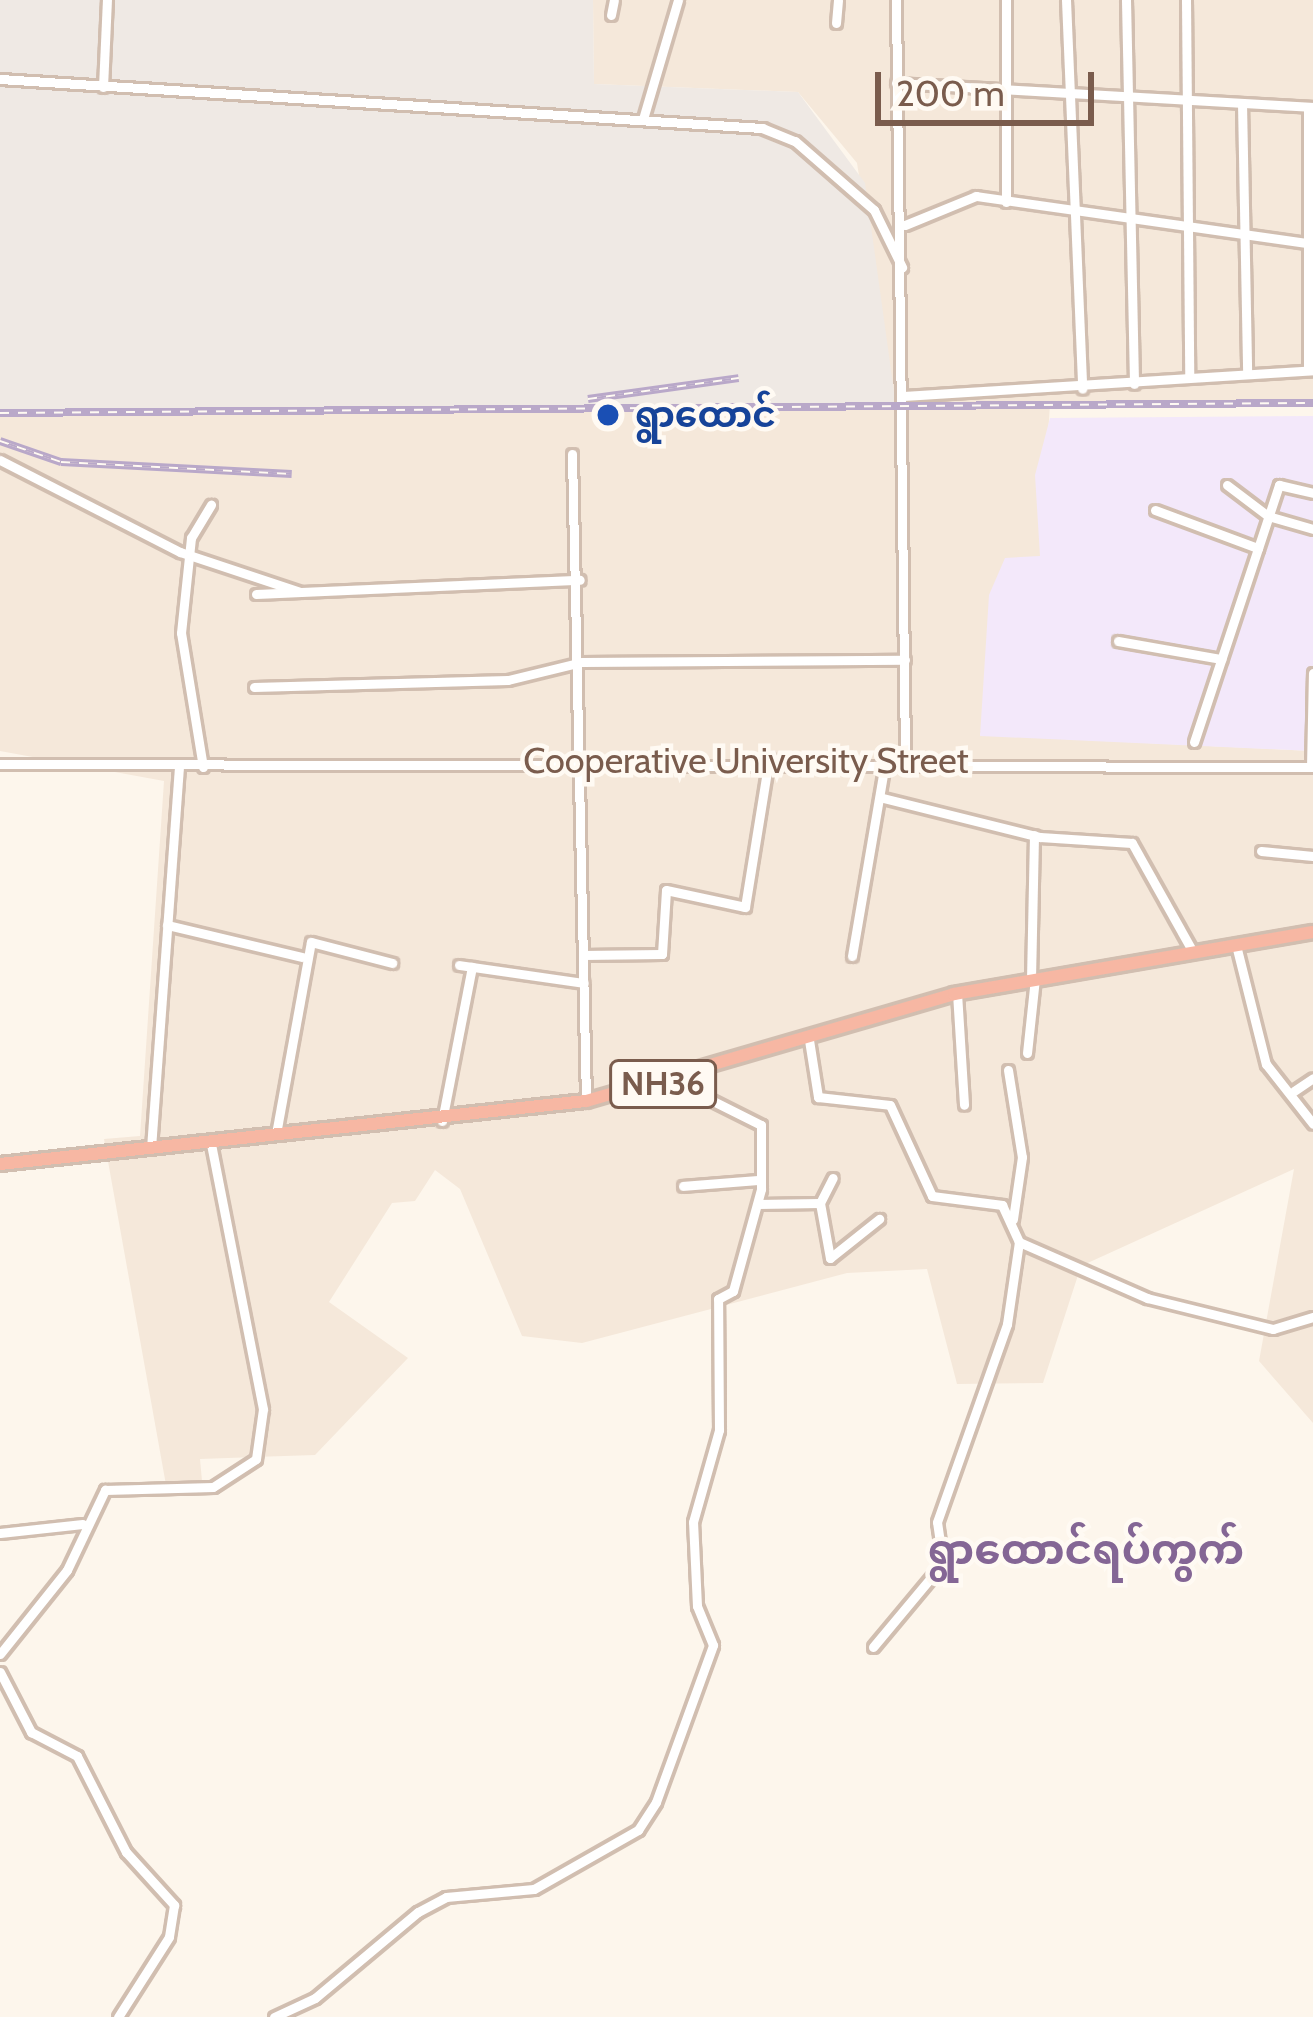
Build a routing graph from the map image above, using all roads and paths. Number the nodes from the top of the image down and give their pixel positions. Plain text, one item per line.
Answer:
1 (106, 0) edge
2 (614, 0) edge
3 (677, 0) edge
4 (838, 0) edge
5 (896, 0) edge
6 (1006, 0) edge
7 (1066, 0) edge
8 (1126, 0) edge
9 (1186, 0) edge
10 (611, 15) dead end
11 (836, 23) dead end
12 (0, 80) edge
13 (896, 83) junction
14 (103, 87) junction
15 (1006, 88) junction
16 (1066, 93) junction
17 (1130, 97) junction
18 (1189, 100) junction
19 (1242, 103) junction
20 (1310, 107) edge
21 (643, 119) junction
22 (1006, 202) junction
23 (1071, 213) junction
24 (1131, 221) junction
25 (905, 225) junction
26 (1189, 228) junction
27 (1245, 236) junction
28 (1311, 244) edge
29 (902, 267) junction
30 (1311, 370) edge
31 (1247, 373) junction
32 (1189, 374) junction
33 (1133, 384) junction
34 (1082, 389) junction
35 (904, 396) junction
36 (572, 454) dead end
37 (0, 460) edge
38 (1227, 485) dead end
39 (1313, 493) edge
40 (211, 505) dead end
41 (1155, 510) dead end
42 (1268, 516) junction
43 (1313, 529) edge
44 (1258, 548) junction
45 (192, 556) junction
46 (580, 580) junction
47 (300, 592) junction
48 (256, 594) dead end
49 (1118, 641) dead end
50 (1221, 659) junction
51 (904, 660) junction
52 (582, 662) junction
53 (1313, 674) edge
54 (254, 687) dead end
55 (1194, 742) dead end
56 (770, 758) junction
57 (886, 758) junction
58 (905, 759) junction
59 (582, 760) junction
60 (0, 764) edge
61 (202, 767) junction
62 (1312, 767) edge
63 (178, 768) junction
64 (883, 798) junction
65 (1034, 835) junction
66 (1261, 851) dead end
67 (1313, 856) edge
68 (167, 925) junction
69 (1313, 932) edge
70 (1236, 945) junction
71 (1193, 952) junction
72 (583, 955) junction
73 (852, 956) dead end
74 (302, 957) junction
75 (392, 963) dead end
76 (459, 965) dead end
77 (472, 968) junction
78 (1033, 979) junction
79 (584, 983) junction
80 (958, 994) junction
81 (809, 1040) junction
82 (1028, 1053) dead end
83 (1008, 1070) dead end
84 (697, 1076) junction
85 (1313, 1078) edge
86 (1294, 1091) junction
87 (586, 1101) junction
88 (964, 1105) dead end
89 (442, 1121) junction
90 (1313, 1124) edge
91 (276, 1134) junction
92 (211, 1143) junction
93 (151, 1148) junction
94 (0, 1164) edge
95 (833, 1178) dead end
96 (760, 1180) junction
97 (683, 1186) dead end
98 (820, 1203) junction
99 (758, 1204) junction
100 (1013, 1219) junction
101 (880, 1220) dead end
102 (1018, 1242) junction
103 (1313, 1317) edge
104 (83, 1524) junction
105 (0, 1533) edge
106 (874, 1647) dead end
107 (0, 1654) edge
108 (0, 1672) edge
109 (118, 2017) edge
110 (274, 2017) edge

1 - 14 street
2 - 10 street
3 - 21 street
4 - 11 street
5 - 13 street
6 - 15 street
7 - 16 street
8 - 17 street
9 - 18 street
12 - 14 street
13 - 15 street
13 - 25 street
14 - 21 street
15 - 16 street
15 - 22 street
16 - 17 street
16 - 23 street
17 - 18 street
17 - 24 street
18 - 19 street
18 - 26 street
19 - 20 street
19 - 27 street
20 - 28 street
21 - 29 street
22 - 23 street
22 - 25 street
23 - 24 street
23 - 34 street
24 - 26 street
24 - 33 street
25 - 29 street
26 - 27 street
26 - 32 street
27 - 28 street
27 - 31 street
28 - 30 street
29 - 35 street
30 - 31 street
31 - 32 street
32 - 33 street
33 - 34 street
34 - 35 street
35 - 51 street
36 - 46 street
37 - 45 street
38 - 42 street
39 - 42 street
40 - 45 street
41 - 44 street
42 - 43 street
42 - 44 street
44 - 50 street
45 - 47 street
45 - 61 street
46 - 47 street
46 - 52 street
47 - 48 street
49 - 50 street
50 - 55 street
51 - 52 street
51 - 58 street
52 - 54 street
52 - 59 street
53 - 62 street
56 - 57 street, Cooperative University Street
56 - 59 street, Cooperative University Street
56 - 72 street
57 - 58 street, Cooperative University Street
57 - 64 street
58 - 62 street, Cooperative University Street
59 - 61 street, Cooperative University Street
59 - 72 street
60 - 63 street, Cooperative University Street
61 - 63 street, Cooperative University Street
63 - 68 street
64 - 65 street
64 - 73 street
65 - 71 street
65 - 78 street
66 - 67 street
68 - 74 street
68 - 93 street
69 - 70 highway, NH36
70 - 71 highway, NH36
70 - 86 street
71 - 78 highway, NH36
72 - 79 street
74 - 75 street
74 - 91 street
76 - 77 street
77 - 79 street
77 - 89 street
78 - 80 highway, NH36
78 - 82 street
79 - 87 street
80 - 81 highway, NH36
80 - 88 street
81 - 84 highway, NH36
81 - 100 street
83 - 100 street
84 - 87 highway, NH36
84 - 96 street
85 - 86 street
86 - 90 street
87 - 89 highway, NH36
89 - 91 highway, NH36
91 - 92 highway, NH36
92 - 93 highway, NH36
92 - 104 street
93 - 94 highway, NH36
95 - 98 street
96 - 97 street
96 - 99 street
98 - 99 street
98 - 101 street
99 - 110 street
100 - 102 street
102 - 103 street
102 - 106 street
104 - 105 street
104 - 107 street
108 - 109 street

